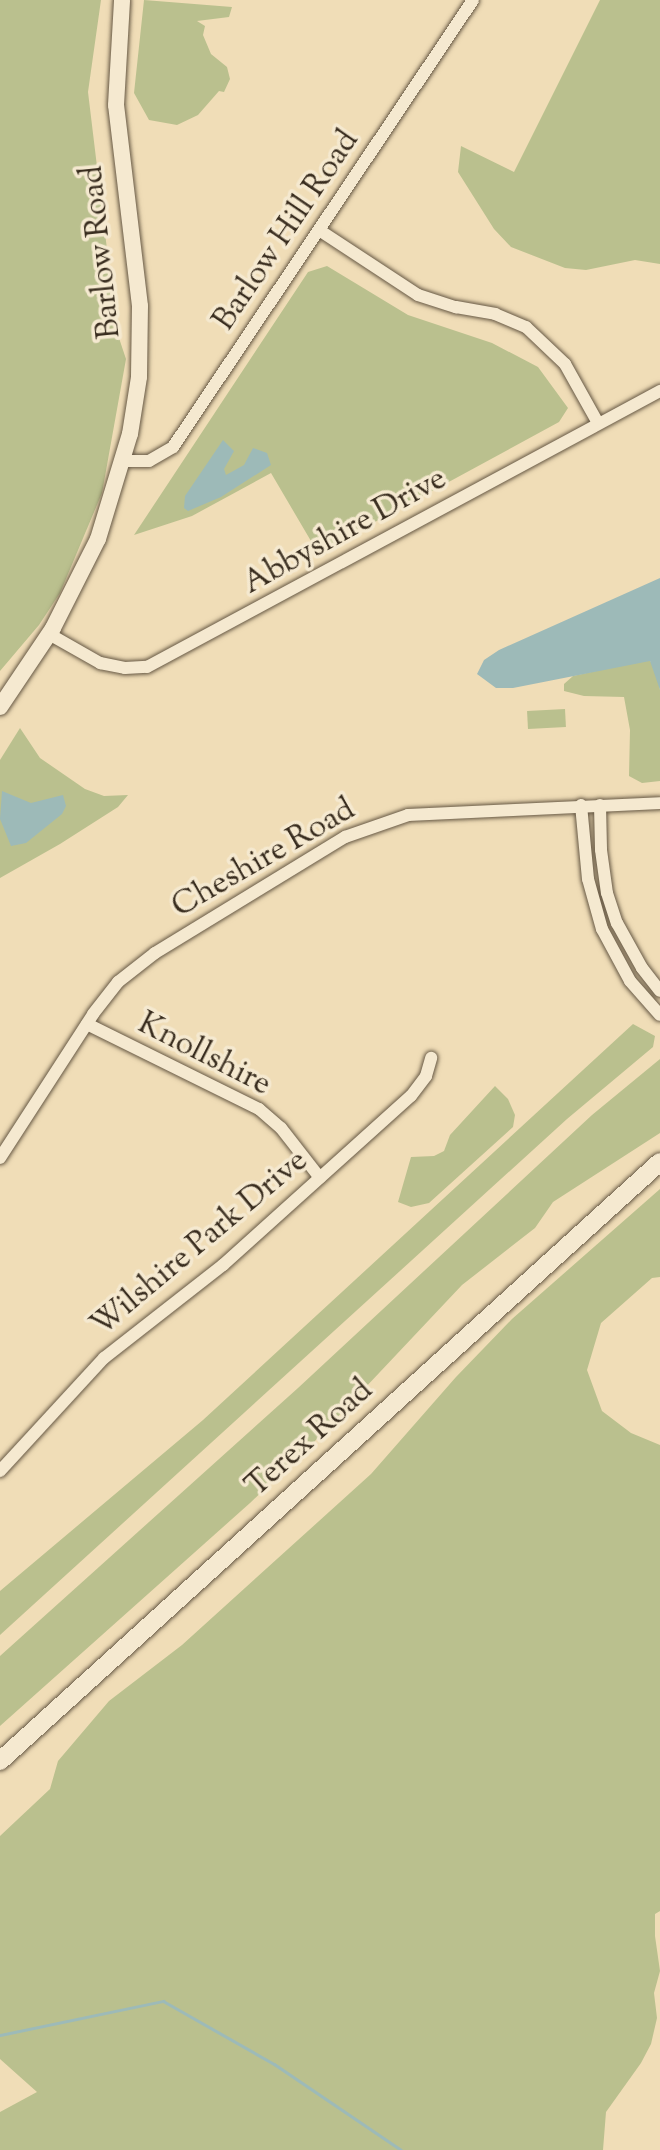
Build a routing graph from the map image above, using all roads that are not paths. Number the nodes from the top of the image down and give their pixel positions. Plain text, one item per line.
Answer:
1 (122, 0) edge
2 (473, 0) edge
3 (319, 230) junction
4 (660, 391) edge
5 (598, 423) junction
6 (124, 461) junction
7 (49, 634) junction
8 (0, 707) edge
9 (660, 803) edge
10 (581, 805) junction
11 (600, 805) junction
12 (617, 923) junction
13 (602, 929) junction
14 (657, 988) edge
15 (642, 995) junction
16 (660, 1015) edge
17 (87, 1024) junction
18 (431, 1058) dead end
19 (0, 1158) edge
20 (660, 1162) edge
21 (320, 1178) junction
22 (0, 1471) edge
23 (0, 1761) edge

1 - 6 street, Barlow Road
2 - 3 street, Barlow Hill Road
3 - 5 street
3 - 6 street, Barlow Hill Road
4 - 5 street, Abbyshire Drive
5 - 7 street, Abbyshire Drive
6 - 7 street, Barlow Road
7 - 8 street, Barlow Road
9 - 11 street, Cheshire Road
10 - 11 street, Cheshire Road
10 - 13 street
10 - 17 street, Cheshire Road
11 - 12 street
12 - 13 street
12 - 14 street
13 - 15 street
14 - 15 street
15 - 16 street
17 - 19 street, Cheshire Road
17 - 21 street, Knollshire
18 - 21 street, Wilshire Park Drive
20 - 23 main road, Terex Road
21 - 22 street, Wilshire Park Drive

